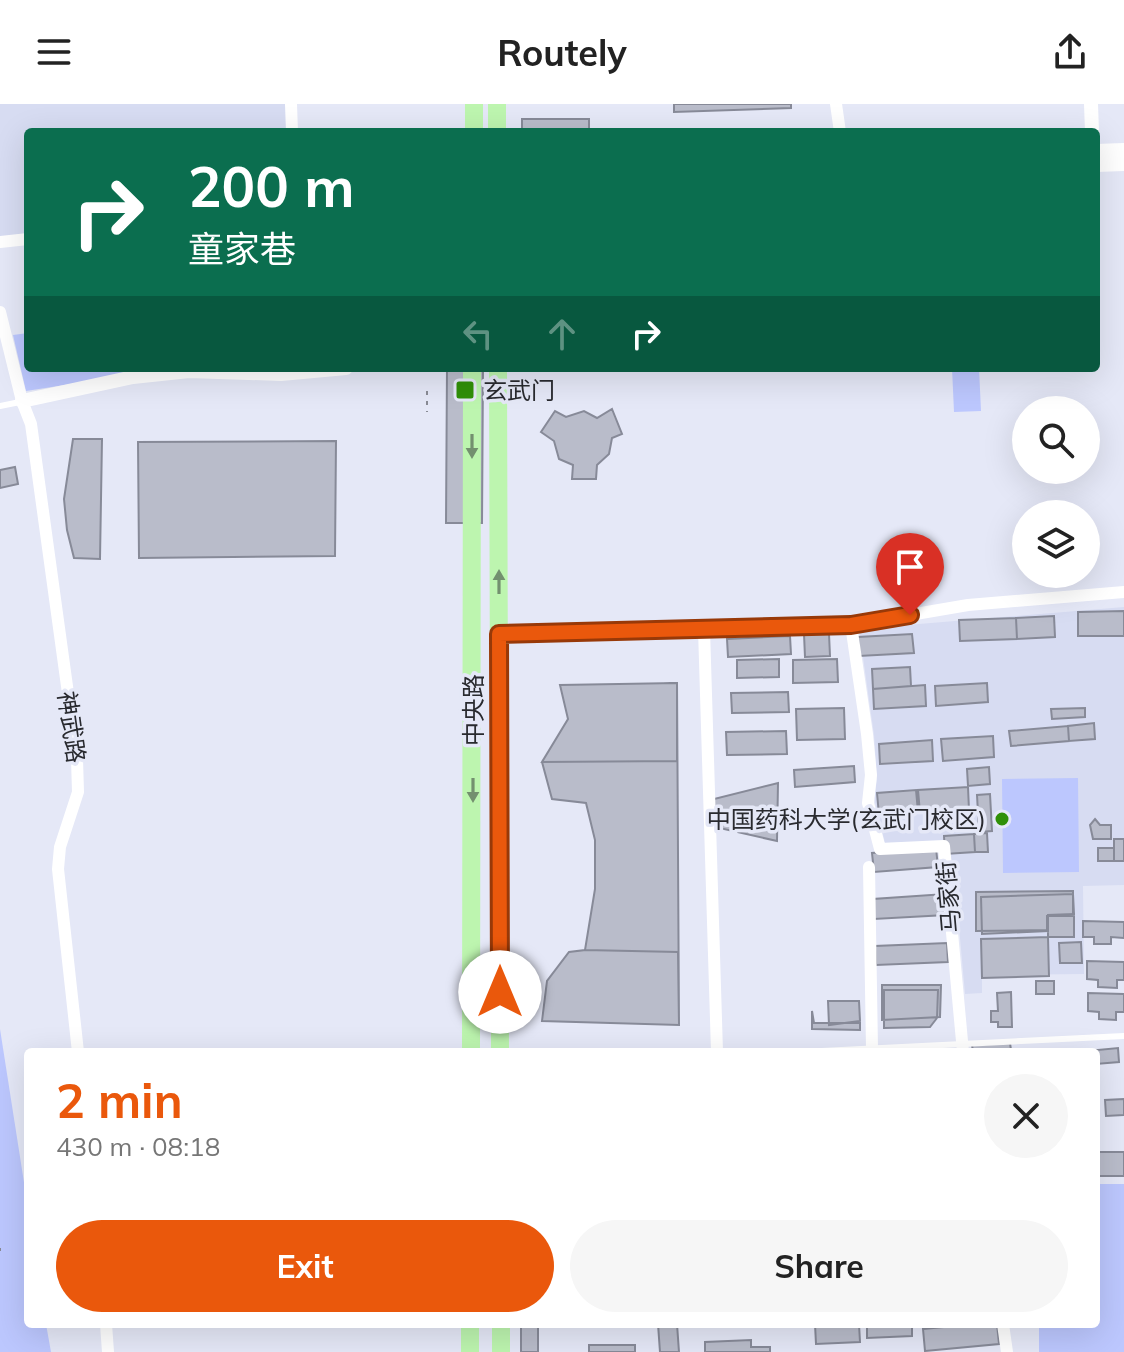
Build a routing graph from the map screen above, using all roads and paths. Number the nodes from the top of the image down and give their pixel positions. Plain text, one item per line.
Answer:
1 (291, 104) edge
2 (474, 104) edge
3 (497, 104) edge
4 (836, 104) edge
5 (1091, 104) edge
6 (292, 128) edge
7 (474, 128) edge
8 (497, 128) edge
9 (839, 128) edge
10 (1092, 128) edge
11 (1124, 151) edge
12 (1100, 152) edge
13 (1124, 163) edge
14 (1100, 164) edge
15 (24, 239) edge
16 (0, 242) edge
17 (0, 312) edge
18 (303, 372) edge
19 (472, 372) edge
20 (498, 372) edge
21 (427, 391) dead end
22 (22, 401) junction
23 (0, 406) edge
24 (427, 412) dead end
25 (1124, 592) edge
26 (851, 625) junction
27 (704, 629) junction
28 (499, 634) junction
29 (869, 867) dead end
30 (1124, 1036) edge
31 (78, 1048) edge
32 (471, 1048) edge
33 (500, 1048) edge
34 (717, 1048) edge
35 (872, 1048) edge
36 (962, 1048) edge
37 (974, 1048) edge
38 (106, 1328) edge
39 (470, 1328) edge
40 (501, 1328) edge
41 (1004, 1328) edge
42 (108, 1352) edge
43 (470, 1352) edge
44 (501, 1352) edge
45 (1007, 1352) edge

1 - 6 street
2 - 7 main road
3 - 8 main road
4 - 9 street
5 - 10 street
11 - 12 main road
13 - 14 main road
15 - 16 street
17 - 22 street, 神武路
18 - 22 street
19 -> 32 main road, 中央路
28 -> 20 main road, 中央路
21 - 24 path
22 - 23 lane
22 - 31 street, 神武路
25 - 26 street
26 - 27 street
26 - 36 street, 马家街
27 - 28 street
27 - 34 street
28 - 33 main road, 中央路
29 - 35 street
30 - 37 lane
38 - 42 street
39 - 43 main road
40 - 44 main road
41 - 45 street

